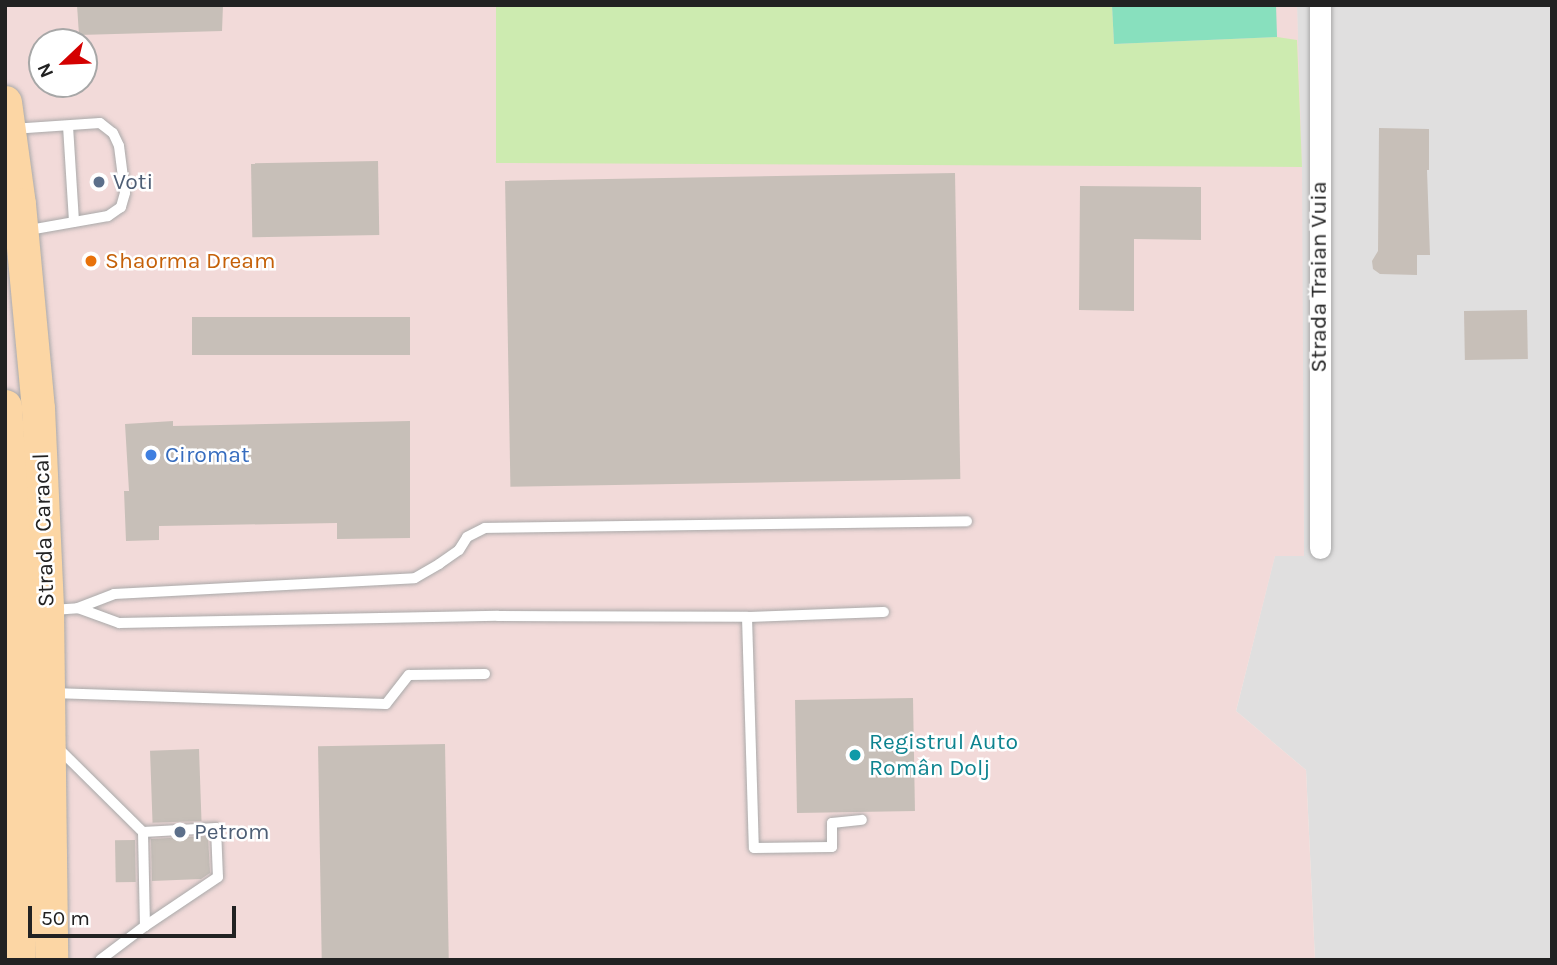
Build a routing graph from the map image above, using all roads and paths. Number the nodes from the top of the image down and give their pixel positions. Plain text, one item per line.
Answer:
1 (1320, 5) edge
2 (7, 116) edge
3 (68, 126) junction
4 (75, 222) junction
5 (22, 232) junction
6 (5, 406) edge
7 (10, 515) edge
8 (967, 521) dead end
9 (1320, 548) dead end
10 (42, 611) junction
11 (884, 612) dead end
12 (747, 617) junction
13 (485, 674) dead end
14 (49, 693) junction
15 (35, 742) junction
16 (862, 820) dead end
17 (143, 832) junction
18 (145, 926) junction
19 (18, 960) edge
20 (51, 960) edge
21 (100, 960) edge

1 - 9 street, Strada Traian Vuia
2 - 3 lane
2 - 5 main road, Strada Caracal
3 - 4 lane
3 - 4 lane
4 - 5 lane
5 - 10 main road, Strada Caracal
6 - 7 main road, Strada Caracal
7 - 10 main road, Strada Caracal
8 - 10 lane
10 - 12 lane
10 - 14 main road, Strada Caracal
10 - 15 main road, Strada Caracal
11 - 12 lane
12 - 16 lane
13 - 14 lane
14 - 15 main road, Strada Caracal
15 - 17 lane
15 - 19 main road, Strada Caracal
15 - 20 main road, Strada Caracal
17 - 18 lane
17 - 18 lane
18 - 21 lane

